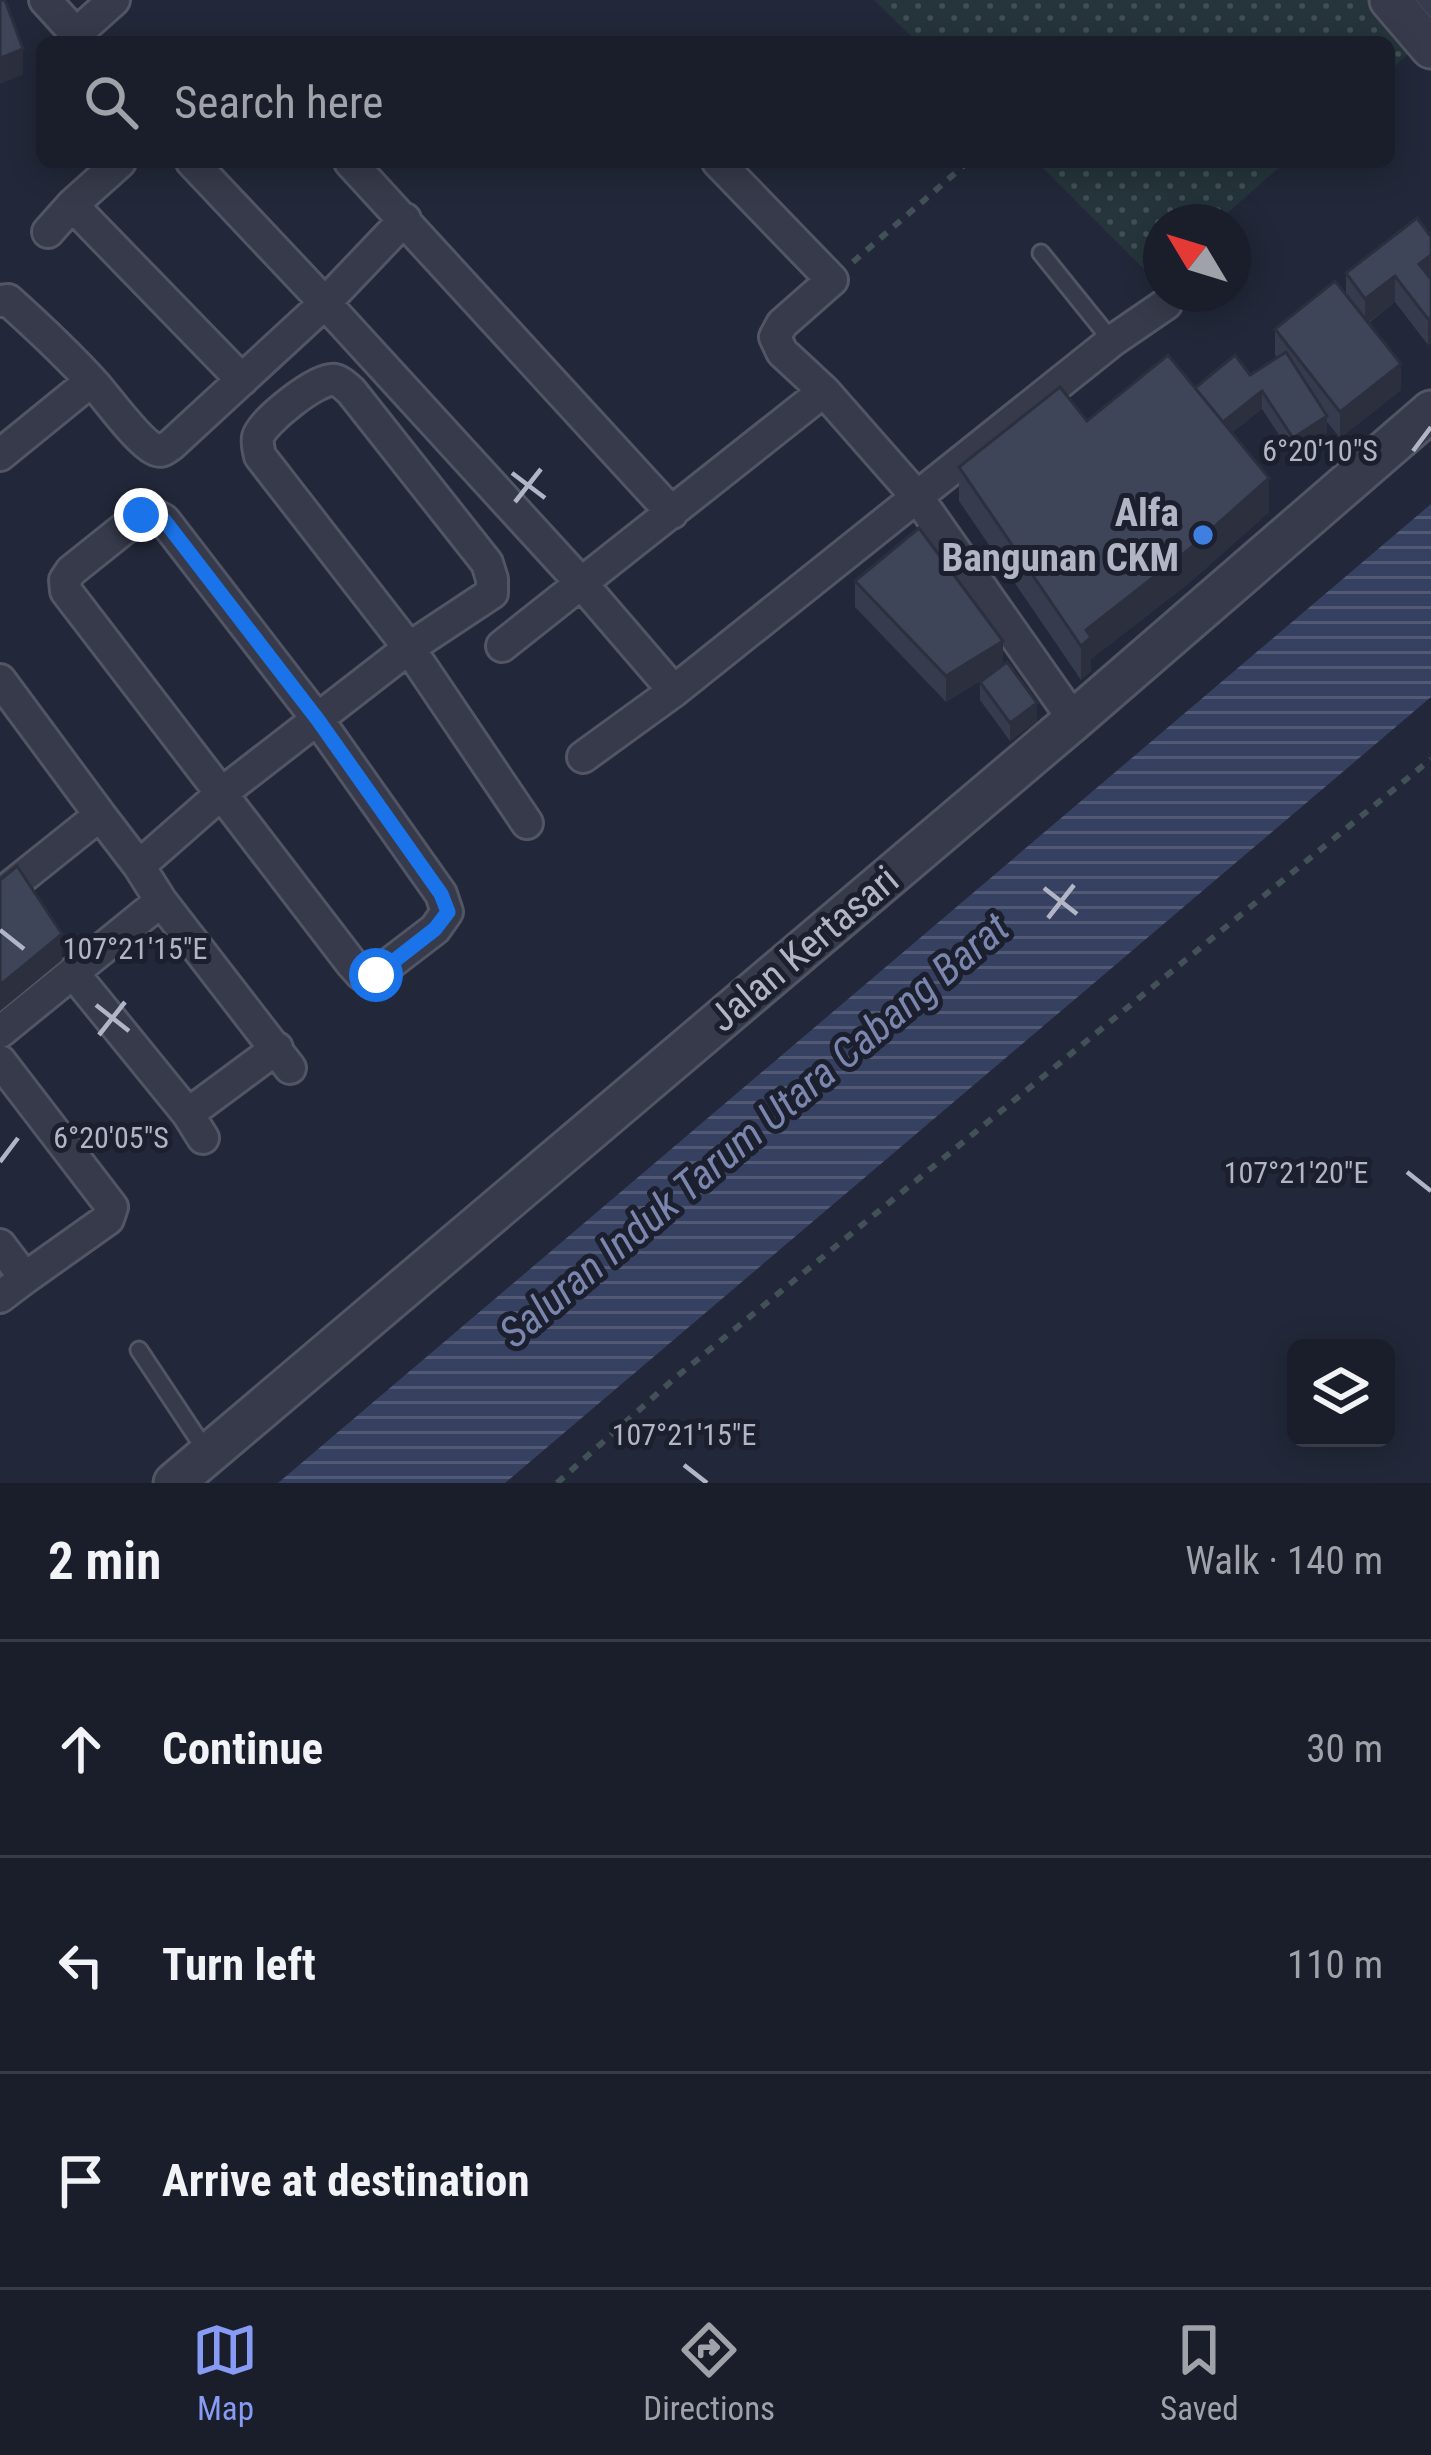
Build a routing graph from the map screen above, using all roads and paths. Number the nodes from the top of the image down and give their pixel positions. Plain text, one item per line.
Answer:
1 (45, 0) edge
2 (114, 0) edge
3 (1390, 0) edge
4 (78, 36) edge
5 (82, 36) edge
6 (1431, 48) edge
7 (113, 168) edge
8 (198, 168) edge
9 (356, 168) edge
10 (724, 168) edge
11 (961, 168) edge
12 (72, 205) junction
13 (405, 219) junction
14 (48, 232) dead end
15 (1040, 253) dead end
16 (832, 280) junction
17 (0, 301) edge
18 (326, 303) junction
19 (1154, 312) edge
20 (1112, 341) junction
21 (242, 380) junction
22 (91, 381) junction
23 (824, 391) junction
24 (1431, 411) edge
25 (0, 455) edge
26 (918, 498) junction
27 (672, 513) junction
28 (582, 584) junction
29 (502, 646) dead end
30 (409, 648) junction
31 (0, 680) edge
32 (674, 691) junction
33 (318, 720) junction
34 (1074, 720) junction
35 (583, 757) dead end
36 (1431, 759) edge
37 (222, 793) junction
38 (100, 814) junction
39 (527, 823) dead end
40 (139, 866) junction
41 (4, 882) edge
42 (160, 901) junction
43 (74, 974) junction
44 (0, 1032) edge
45 (0, 1061) edge
46 (0, 1245) edge
47 (12, 1287) edge
48 (140, 1350) dead end
49 (208, 1454) junction
50 (173, 1483) edge
51 (557, 1483) edge

1 - 4 street
2 - 5 street
3 - 6 street
7 - 12 street
8 - 18 street
9 - 13 street
10 - 16 street
11 - 16 path
12 - 14 street
12 - 21 street
13 - 18 street
13 - 27 street
15 - 20 lane
16 - 23 street
17 - 22 street
18 - 21 street
18 - 28 street
19 - 20 street
20 - 26 street
21 - 22 street
22 - 25 street
23 - 26 street
23 - 27 street
24 - 34 street, Jalan Kertasari
26 - 32 street
26 - 34 street
27 - 28 street
28 - 29 street
28 - 32 street
30 - 30 street
30 - 33 street
30 - 39 street
31 - 38 street
32 - 35 street
33 - 37 street
33 - 37 street
33 - 37 street
34 - 49 street, Jalan Kertasari
36 - 51 path
37 - 40 street
38 - 40 street
38 - 41 street
40 - 42 street
42 - 43 street
42 - 43 street
43 - 44 street
45 - 47 street
46 - 47 street
48 - 49 lane
49 - 50 street, Jalan Kertasari

